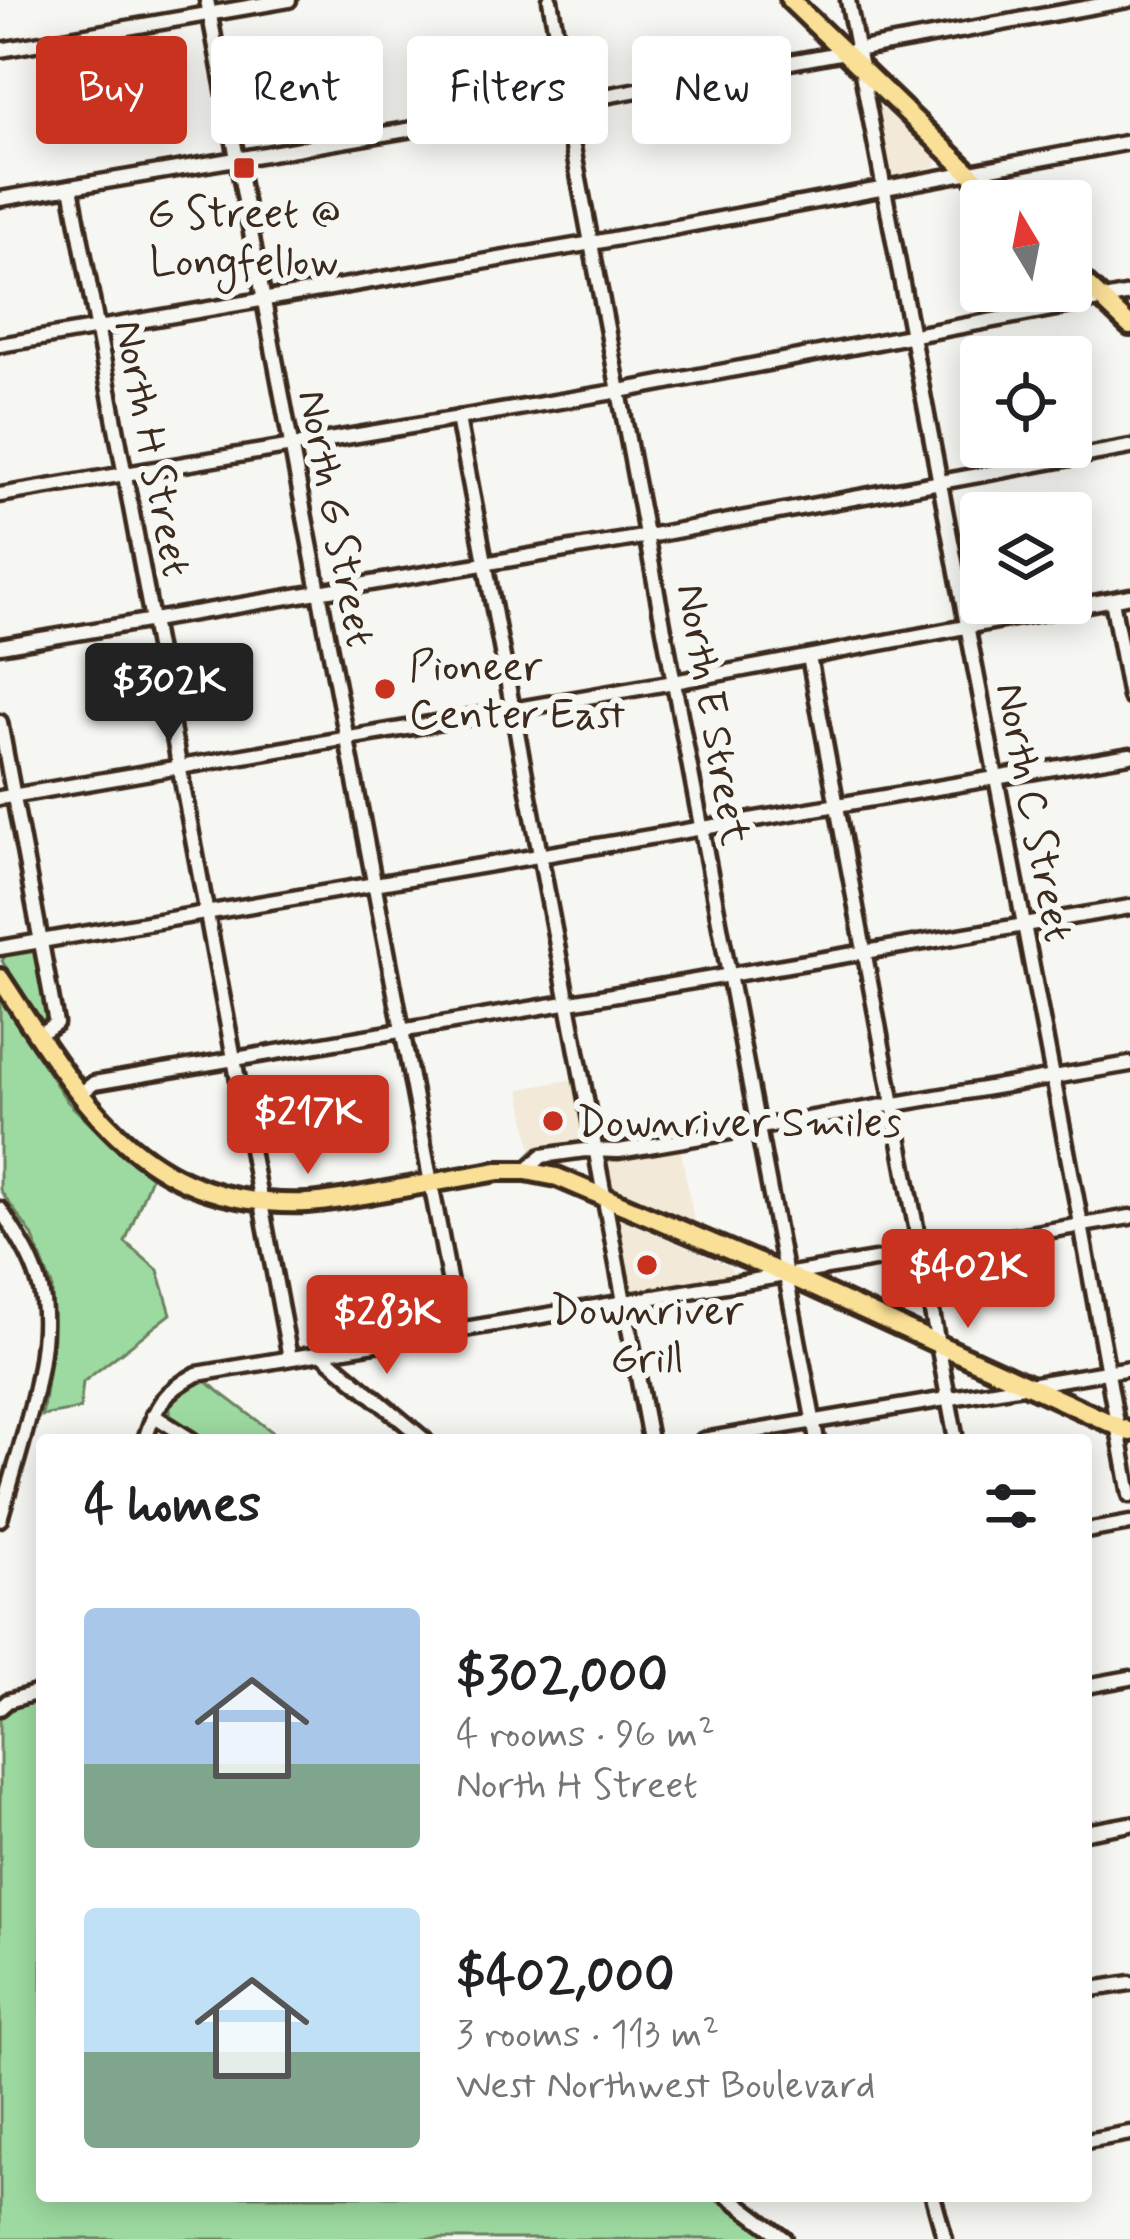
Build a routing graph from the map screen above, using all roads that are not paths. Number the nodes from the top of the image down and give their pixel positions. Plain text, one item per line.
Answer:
1 (289, 0) edge
2 (550, 0) edge
3 (790, 0) edge
4 (848, 0) edge
5 (1128, 0) edge
6 (208, 7) edge
7 (556, 36) edge
8 (0, 50) edge
9 (851, 51) junction
10 (861, 69) junction
11 (608, 96) edge
12 (407, 130) edge
13 (1130, 142) edge
14 (573, 144) edge
15 (236, 158) junction
16 (969, 172) junction
17 (977, 180) edge
18 (71, 187) junction
19 (884, 188) junction
20 (0, 199) edge
21 (592, 243) junction
22 (1092, 290) edge
23 (1130, 294) edge
24 (1102, 299) junction
25 (263, 301) junction
26 (1130, 326) edge
27 (97, 328) junction
28 (914, 335) junction
29 (0, 345) edge
30 (620, 391) junction
31 (458, 418) junction
32 (291, 446) junction
33 (1130, 447) edge
34 (124, 474) junction
35 (939, 482) junction
36 (0, 495) edge
37 (648, 536) junction
38 (485, 564) junction
39 (319, 592) junction
40 (1130, 596) edge
41 (1112, 599) junction
42 (153, 620) junction
43 (968, 628) junction
44 (0, 646) edge
45 (809, 657) junction
46 (674, 682) junction
47 (1130, 697) edge
48 (514, 710) junction
49 (0, 722) edge
50 (346, 740) junction
51 (1130, 755) edge
52 (182, 767) junction
53 (996, 779) junction
54 (7, 796) edge
55 (838, 807) junction
56 (702, 829) junction
57 (542, 856) junction
58 (373, 885) junction
59 (1130, 908) edge
60 (207, 912) junction
61 (1024, 925) junction
62 (41, 940) junction
63 (0, 948) edge
64 (865, 952) junction
65 (729, 976) junction
66 (0, 978) edge
67 (569, 1002) junction
68 (402, 1031) junction
69 (38, 1035) junction
70 (236, 1059) junction
71 (1130, 1064) edge
72 (1053, 1077) junction
73 (79, 1095) junction
74 (894, 1103) junction
75 (759, 1127) junction
76 (597, 1152) junction
77 (526, 1171) junction
78 (430, 1183) junction
79 (604, 1197) junction
80 (262, 1203) junction
81 (0, 1209) edge
82 (1130, 1216) edge
83 (1082, 1224) junction
84 (922, 1251) junction
85 (785, 1274) junction
86 (625, 1302) junction
87 (459, 1330) junction
88 (938, 1346) junction
89 (321, 1353) junction
90 (290, 1358) junction
91 (1130, 1368) edge
92 (1108, 1372) junction
93 (1023, 1384) junction
94 (948, 1398) junction
95 (153, 1415) junction
96 (813, 1421) junction
97 (1124, 1429) edge
98 (148, 1434) edge
99 (183, 1434) edge
100 (418, 1434) edge
101 (649, 1434) edge
102 (738, 1434) edge
103 (816, 1434) edge
104 (955, 1434) edge
105 (1130, 1495) edge
106 (0, 1519) edge
107 (1130, 1523) edge
108 (1092, 1530) edge
109 (1130, 1678) edge
110 (1092, 1685) edge
111 (36, 1693) edge
112 (0, 1708) edge
113 (1130, 1825) edge
114 (1092, 1831) edge
115 (1130, 1983) edge
116 (1092, 1989) edge
117 (1130, 2133) edge
118 (1092, 2140) edge
119 (736, 2202) edge
120 (758, 2202) edge
121 (935, 2202) edge
122 (753, 2214) junction
123 (785, 2239) edge
124 (945, 2239) edge

1 - 6 street
2 - 7 street, North E Street
3 - 9 main road
4 - 9 street
5 - 9 street
6 - 8 street
6 - 15 street, North G Street
9 - 10 main road
9 - 11 street
10 - 16 main road
10 - 19 street, North C Street
12 - 15 street
13 - 16 street
14 - 21 street, North E Street
15 - 18 street
15 - 25 street, North G Street
16 - 17 main road
16 - 19 street
18 - 20 street
18 - 27 street, North H Street
19 - 21 street
19 - 28 street, North C Street
21 - 25 street
21 - 30 street, North E Street
22 - 24 main road
23 - 24 street
24 - 26 main road
24 - 28 street
25 - 27 street
25 - 32 street, North G Street
27 - 29 street
27 - 34 street, North H Street
28 - 30 street
28 - 35 street, North C Street
30 - 31 street
30 - 37 street, North E Street
31 - 32 street
31 - 38 street
32 - 34 street
32 - 39 street, North G Street
33 - 35 street
34 - 36 street
34 - 42 street, North H Street
35 - 37 street
35 - 43 street, North C Street
37 - 38 street
37 - 46 street, North E Street
38 - 39 street
38 - 48 street
39 - 42 street
39 - 50 street, North G Street
40 - 41 street
41 - 43 street
41 - 47 street
42 - 44 street
42 - 52 street, North H Street
43 - 45 street
43 - 53 street, North C Street
45 - 46 street
45 - 55 street
46 - 48 street
46 - 56 street, North E Street
48 - 50 street
48 - 57 street
49 - 54 street
50 - 52 street
50 - 58 street, North G Street
51 - 53 street
52 - 54 street
52 - 60 street, North H Street
53 - 55 street
53 - 61 street, North C Street
54 - 62 street
55 - 56 street
55 - 64 street
56 - 57 street
56 - 65 street, North E Street
57 - 58 street
57 - 67 street
58 - 60 street
58 - 68 street, North G Street
59 - 61 street
60 - 62 street
60 - 70 street, North H Street
61 - 64 street
61 - 72 street, North C Street
62 - 63 street
62 - 69 street
64 - 65 street
64 - 74 street
65 - 67 street
65 - 75 street, North E Street
66 - 69 main road
67 - 68 street
67 - 76 street
68 - 70 street
68 - 78 street, North G Street
69 - 73 main road
70 - 73 street
70 - 80 street, North H Street
71 - 72 street
72 - 74 street
72 - 83 street, North C Street
73 - 80 main road
74 - 75 street
74 - 84 street
75 - 76 street
75 - 85 street, North E Street
76 - 77 street
76 - 79 street
77 - 78 main road
77 - 79 main road
78 - 80 main road
78 - 87 street, North G Street
79 - 85 main road
79 - 86 street
80 - 90 street, North H Street
81 - 106 street
82 - 83 street
83 - 84 street
83 - 92 street, North C Street
84 - 85 street
84 - 88 street
85 - 86 street
85 - 88 main road
85 - 96 street, North E Street
86 - 87 street
86 - 101 street
87 - 89 street
88 - 93 main road
88 - 94 street
89 - 90 street
89 - 100 street
90 - 95 street
91 - 92 street
92 - 93 street
92 - 97 street, North C Street
93 - 94 street
93 - 97 main road
94 - 96 street
94 - 104 street
95 - 98 street
95 - 99 street
96 - 102 street
96 - 103 street, North E Street
97 - 105 street, North C Street
107 - 108 street
109 - 110 street
111 - 112 street
113 - 114 street
115 - 116 street
117 - 118 street
119 - 122 street
120 - 122 street
121 - 124 street
122 - 123 street

